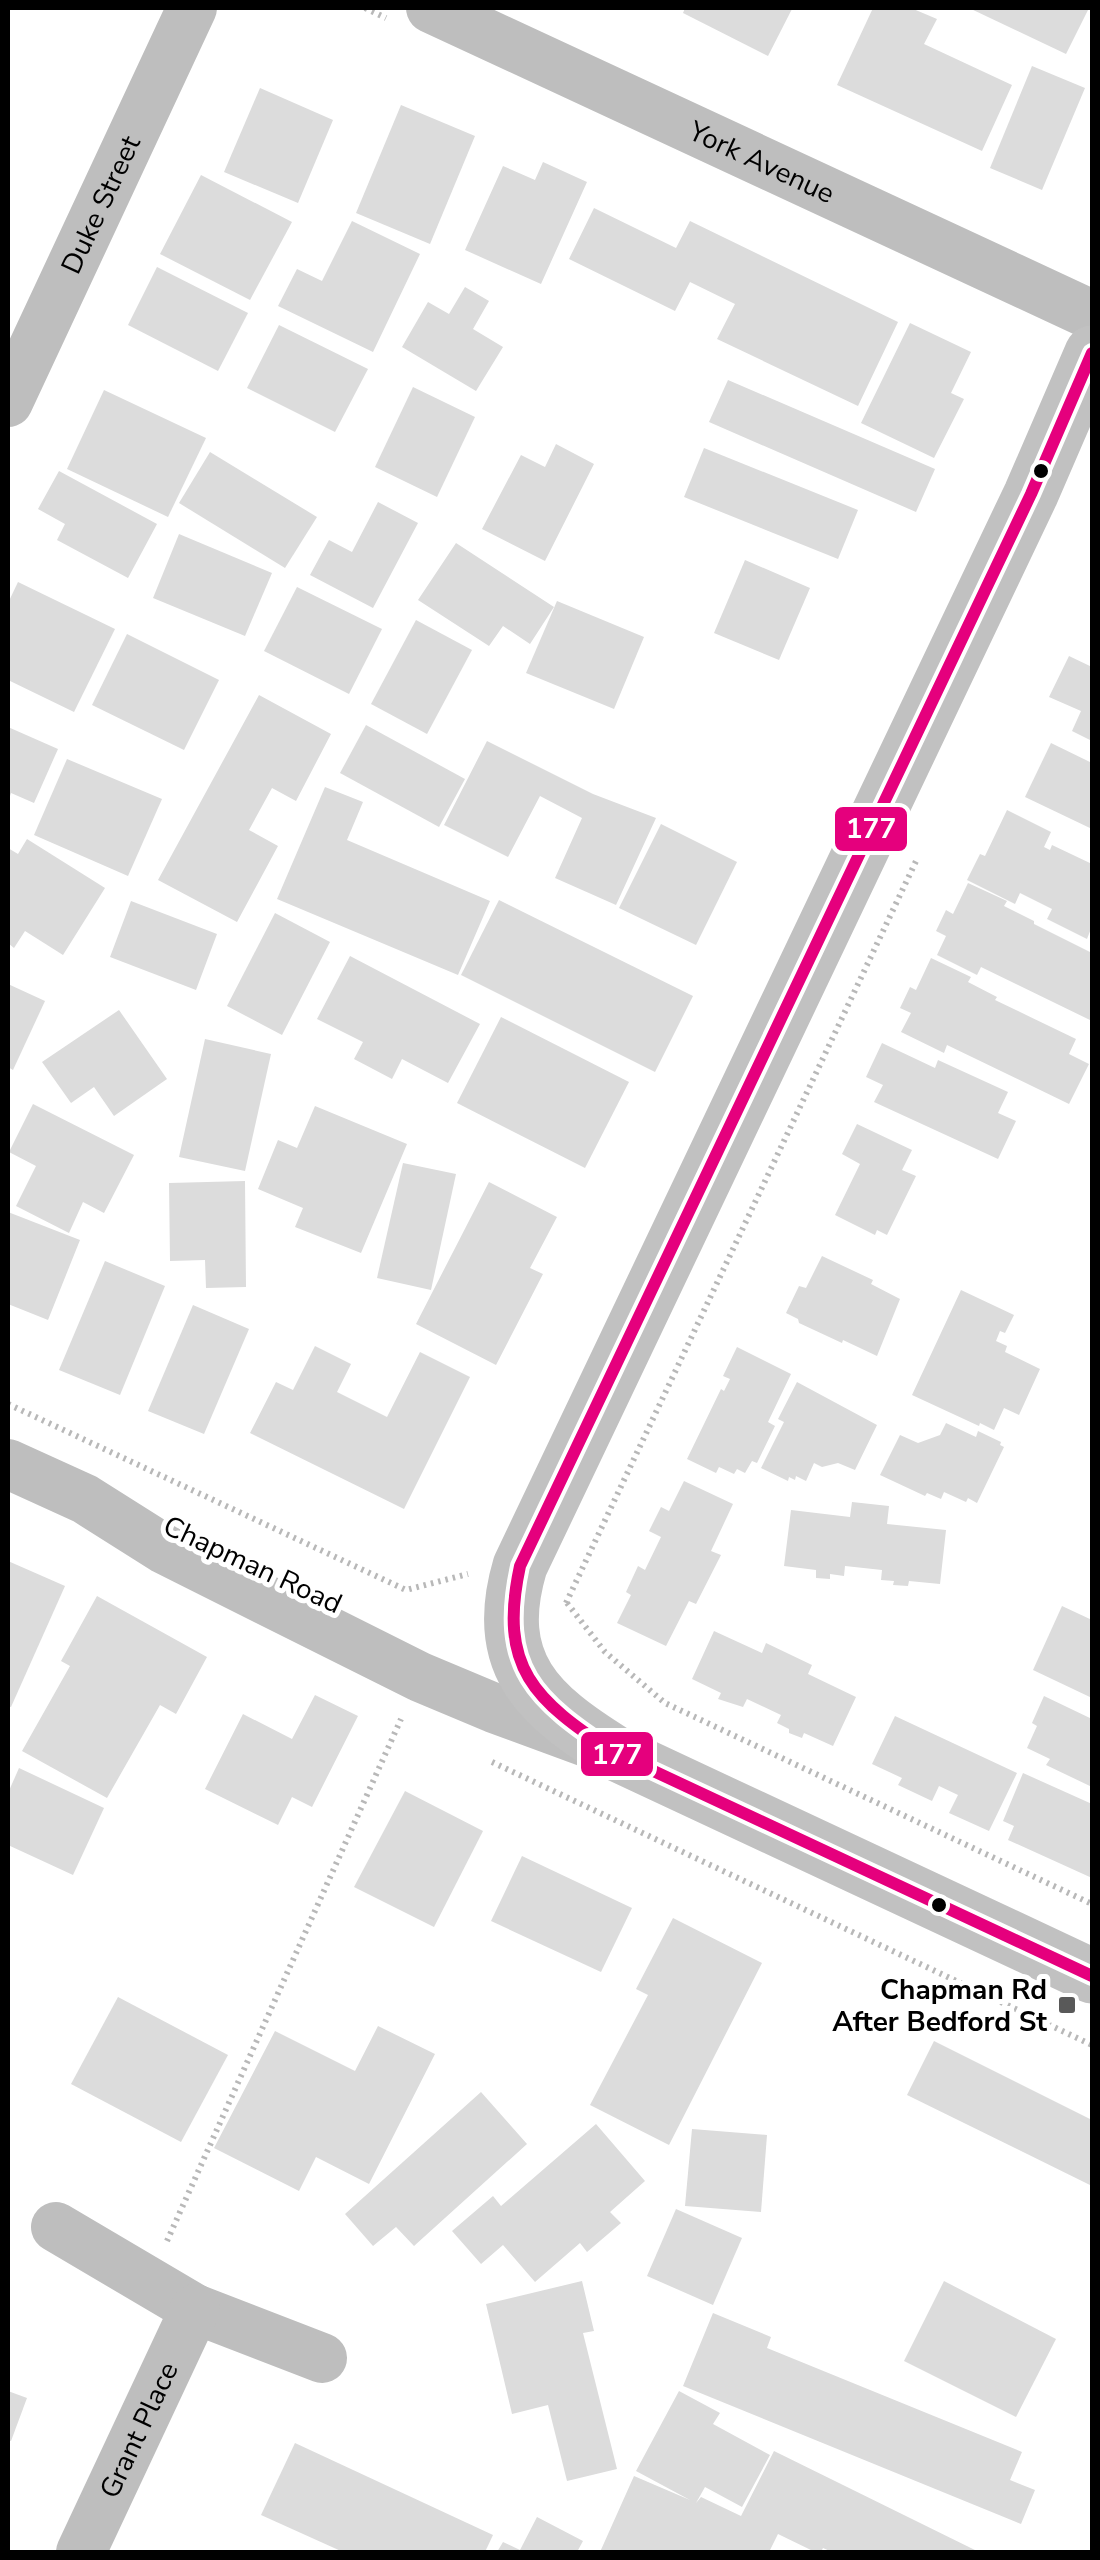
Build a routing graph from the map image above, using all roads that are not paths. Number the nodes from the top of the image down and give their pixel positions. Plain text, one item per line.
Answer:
1 (192, 8) edge
2 (430, 8) edge
3 (1092, 315) edge
4 (1092, 353) edge
5 (8, 402) edge
6 (8, 1464) edge
7 (615, 1753) junction
8 (1092, 1976) edge
9 (56, 2228) dead end
10 (195, 2309) junction
11 (322, 2358) dead end
12 (81, 2552) edge

1 - 5 street, Duke Street
2 - 3 street, York Avenue
4 - 7 street, Chapman Road
6 - 7 street, Chapman Road
7 - 8 street, Chapman Road
9 - 10 street
10 - 11 street
10 - 12 street, Grant Place

